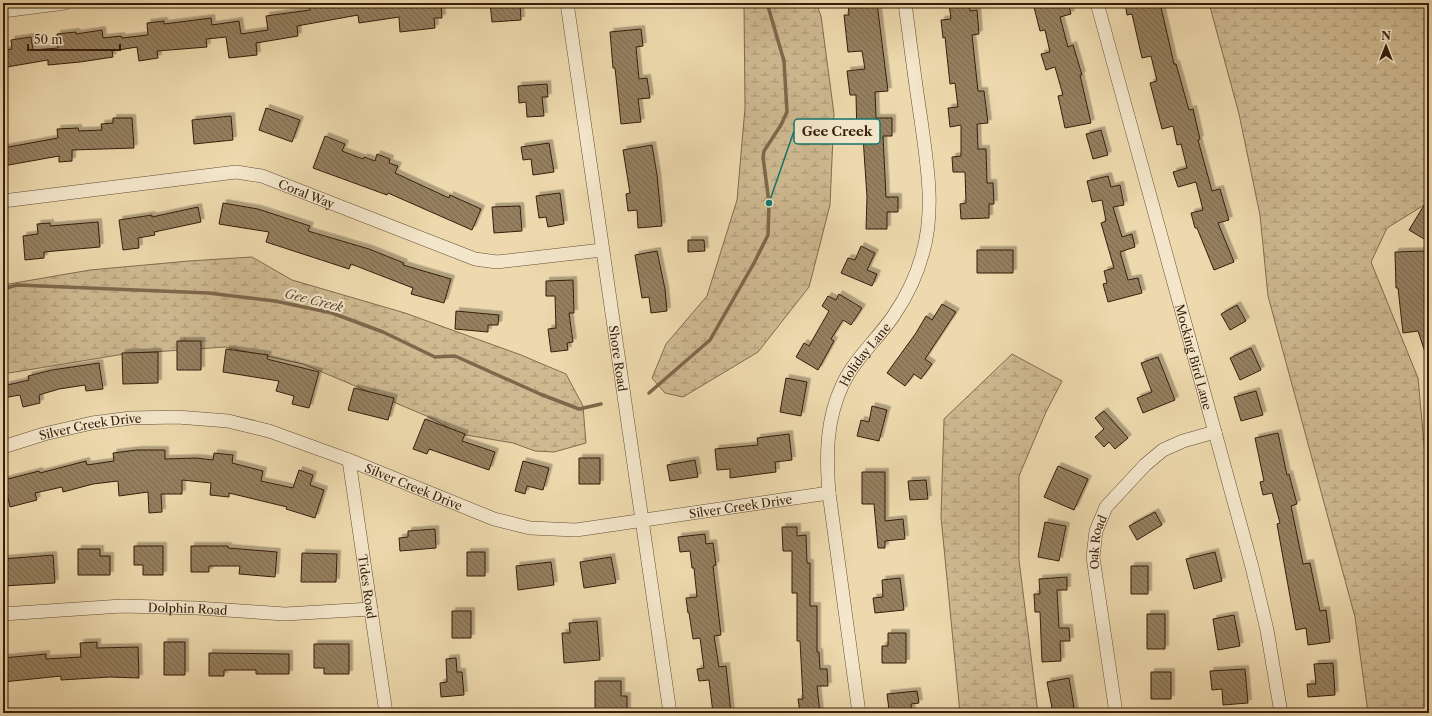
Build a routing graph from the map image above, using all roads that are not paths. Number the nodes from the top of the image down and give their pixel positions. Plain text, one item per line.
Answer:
1 (65, 3) edge
2 (567, 3) edge
3 (905, 3) edge
4 (1097, 3) edge
5 (3, 11) edge
6 (3, 201) edge
7 (602, 250) junction
8 (1215, 432) junction
9 (3, 447) edge
10 (349, 460) junction
11 (829, 493) junction
12 (642, 520) junction
13 (372, 609) junction
14 (3, 614) edge
15 (386, 713) edge
16 (670, 713) edge
17 (859, 713) edge
18 (1116, 713) edge
19 (1280, 713) edge

1 - 5 street
2 - 7 street, Shore Road
3 - 11 street, Holiday Lane
4 - 8 street, Mocking Bird Lane
6 - 7 street, Coral Way
7 - 12 street, Shore Road
8 - 18 street, Oak Road
8 - 19 street, Mocking Bird Lane
9 - 10 street, Silver Creek Drive
10 - 12 street, Silver Creek Drive
10 - 13 street, Tides Road
11 - 12 street, Silver Creek Drive
11 - 17 street, Holiday Lane
12 - 16 street, Shore Road
13 - 14 street, Dolphin Road
13 - 15 street, Tides Road

